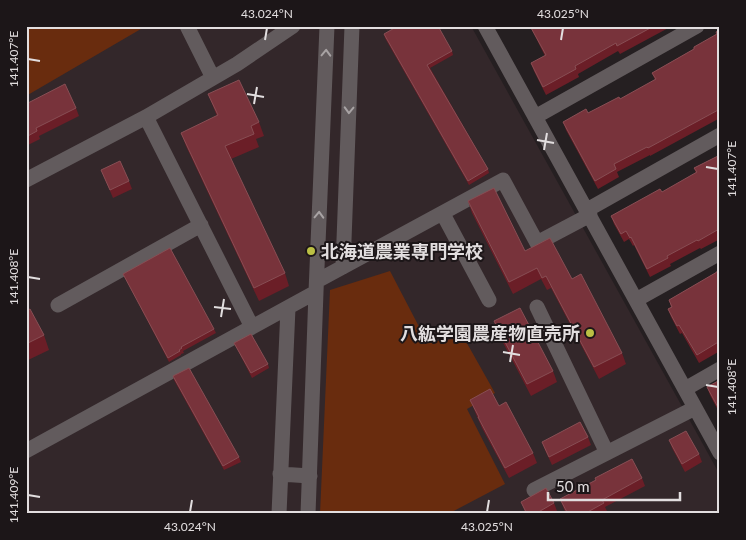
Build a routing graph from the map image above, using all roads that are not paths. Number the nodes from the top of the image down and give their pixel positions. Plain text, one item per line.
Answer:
1 (187, 26) edge
2 (293, 26) edge
3 (327, 26) edge
4 (352, 26) edge
5 (485, 26) edge
6 (697, 26) edge
7 (214, 78) junction
8 (535, 117) junction
9 (146, 118) junction
10 (720, 135) edge
11 (26, 180) edge
12 (588, 213) junction
13 (443, 214) junction
14 (201, 225) junction
15 (720, 253) edge
16 (343, 267) junction
17 (317, 287) junction
18 (489, 300) dead end
19 (636, 300) junction
20 (58, 304) dead end
21 (537, 307) dead end
22 (288, 308) junction
23 (252, 327) junction
24 (720, 369) edge
25 (685, 389) junction
26 (695, 408) junction
27 (26, 452) edge
28 (608, 452) junction
29 (720, 453) edge
30 (280, 474) junction
31 (310, 476) junction
32 (534, 490) dead end
33 (279, 514) edge
34 (308, 514) edge

1 - 7 street
2 - 7 street
17 -> 3 street
4 -> 16 street
5 - 8 street
6 - 8 street
7 - 9 street
8 - 12 street
9 - 11 street
9 - 14 street
10 - 12 street
12 - 13 street
12 - 19 street
13 - 16 street
13 - 18 street
14 - 20 street
14 - 23 street
15 - 19 street
16 - 17 street
17 - 22 street
17 - 31 street
19 - 25 street
21 - 28 street
22 - 23 street
22 - 30 street
23 - 27 street
24 - 25 street
25 - 26 street
26 - 28 street
26 - 29 street
28 - 32 street
30 - 31 street
30 - 33 street
31 - 34 street

